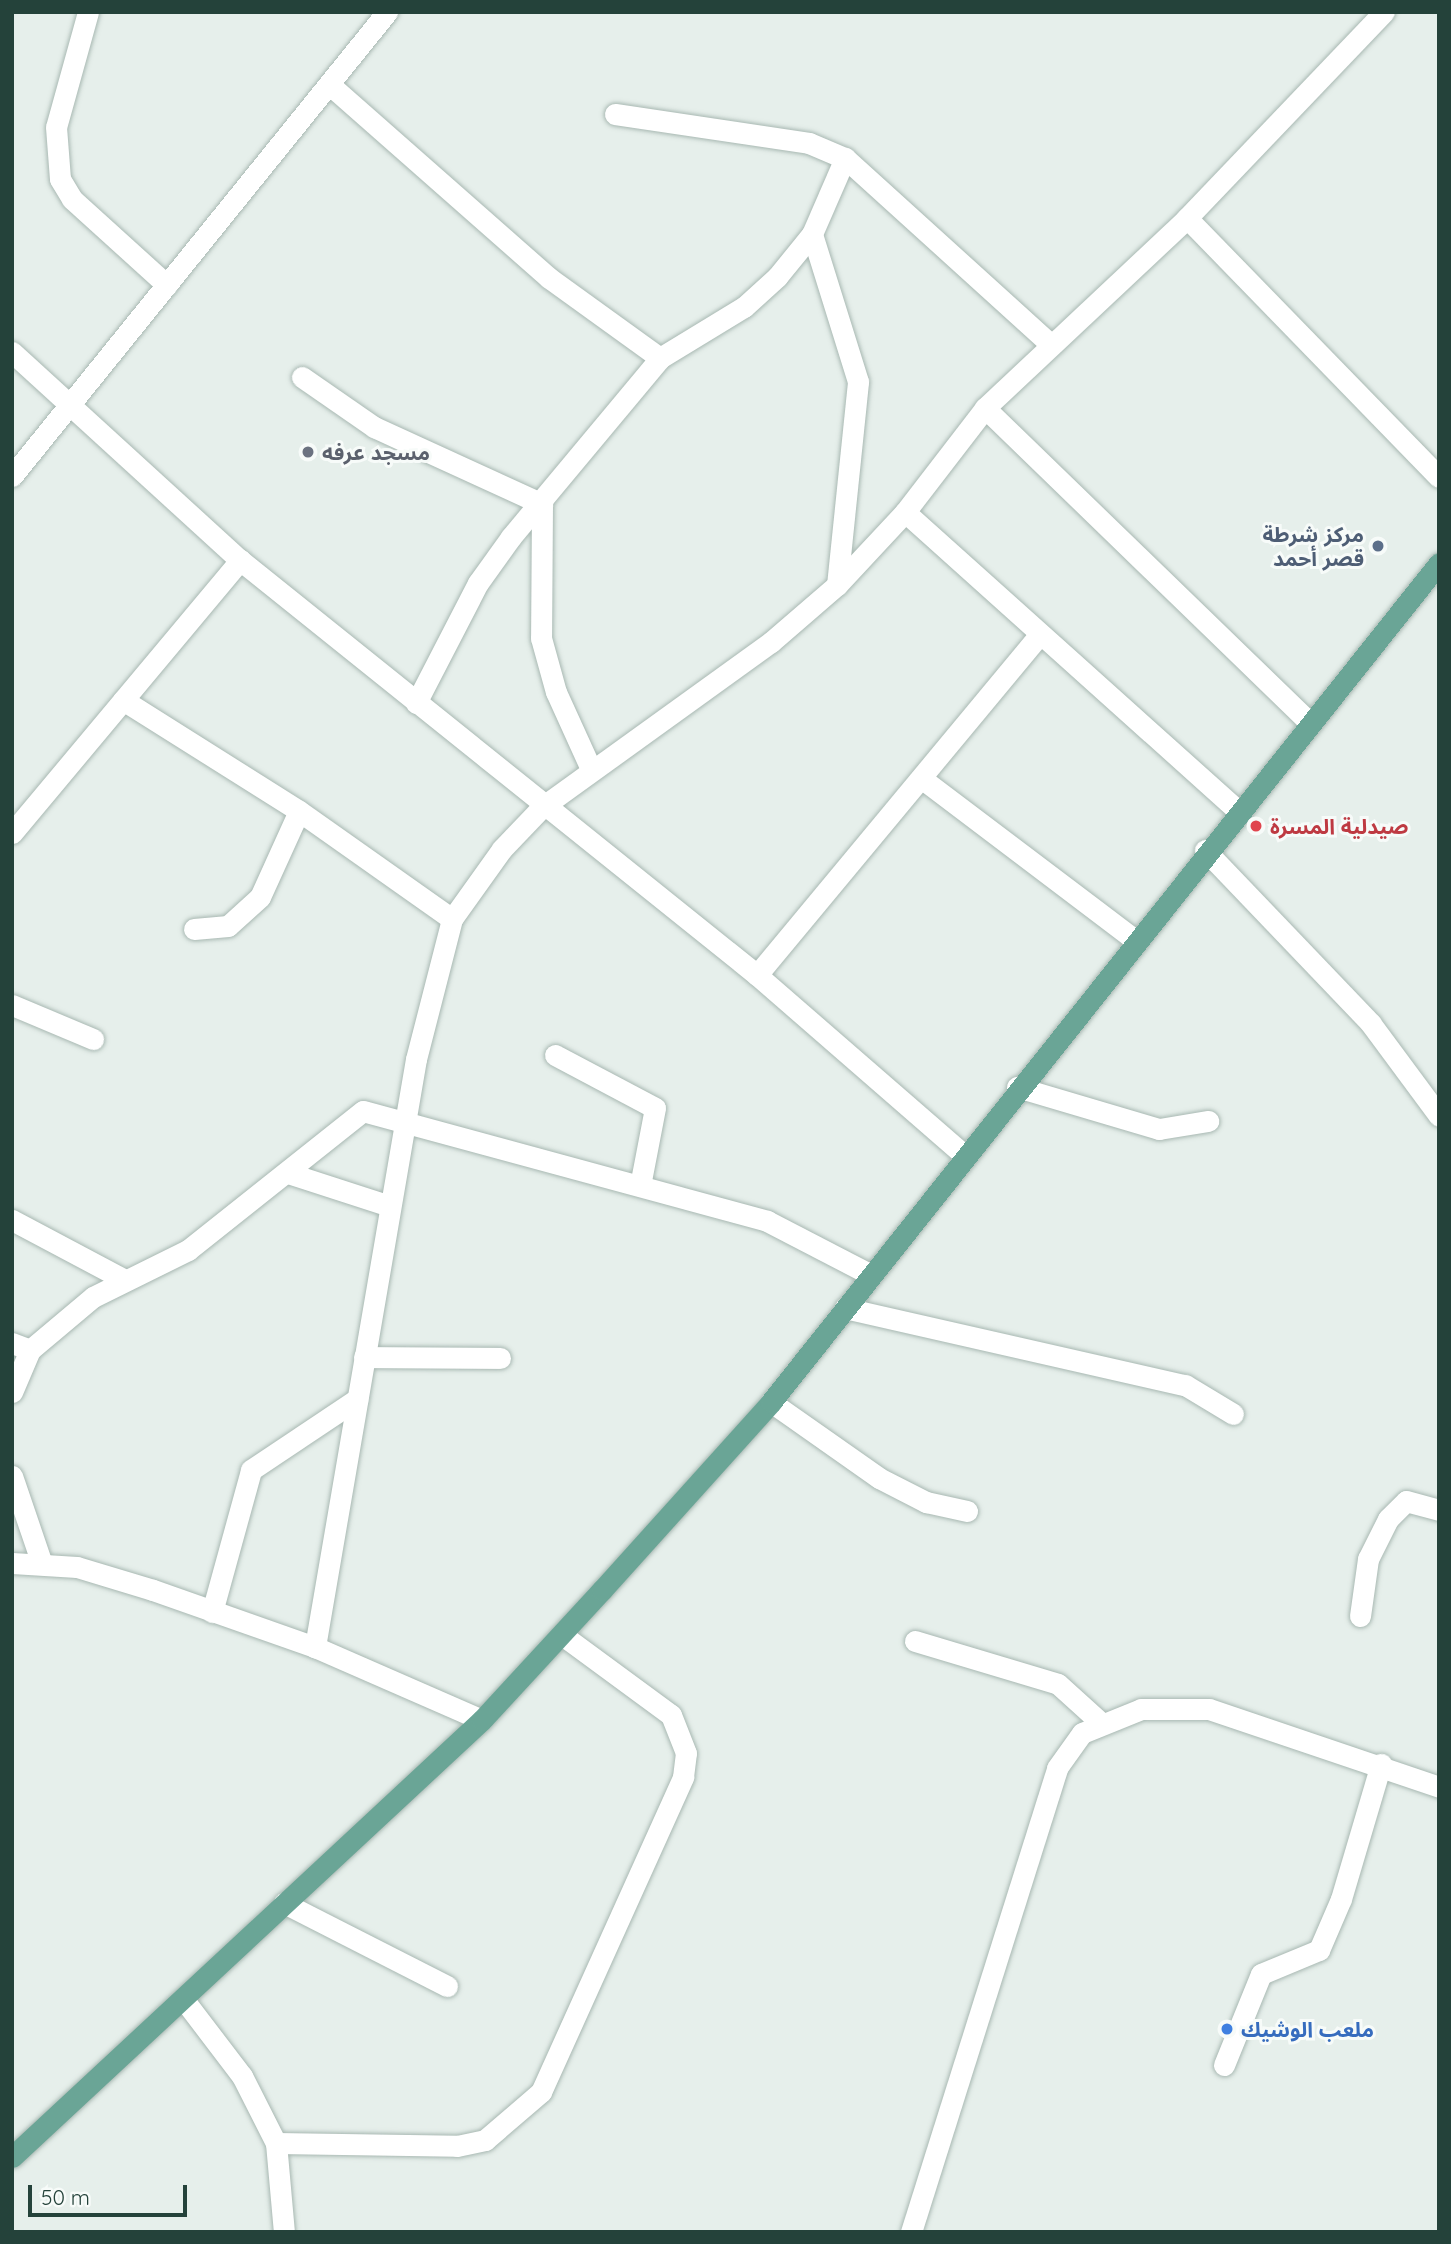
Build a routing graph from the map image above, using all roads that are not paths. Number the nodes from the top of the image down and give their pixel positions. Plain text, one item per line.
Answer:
1 (88, 12) edge
2 (387, 12) edge
3 (1384, 12) edge
4 (330, 84) junction
5 (615, 114) dead end
6 (845, 158) junction
7 (1187, 218) junction
8 (812, 234) junction
9 (167, 285) junction
10 (1050, 344) junction
11 (12, 352) edge
12 (660, 358) junction
13 (302, 377) dead end
14 (70, 403) junction
15 (985, 408) junction
16 (12, 476) edge
17 (1439, 477) edge
18 (542, 504) junction
19 (905, 512) junction
20 (240, 560) junction
21 (1439, 563) edge
22 (837, 585) junction
23 (1040, 634) junction
24 (123, 700) junction
25 (416, 703) junction
26 (1309, 722) junction
27 (591, 769) junction
28 (921, 778) junction
29 (542, 807) junction
30 (1237, 810) junction
31 (299, 811) junction
32 (12, 833) edge
33 (1205, 850) junction
34 (452, 919) junction
35 (194, 929) dead end
36 (1134, 939) junction
37 (757, 975) junction
38 (12, 1005) edge
39 (93, 1039) dead end
40 (555, 1055) dead end
41 (1017, 1087) junction
42 (1439, 1116) edge
43 (406, 1121) junction
44 (1209, 1121) dead end
45 (962, 1154) junction
46 (289, 1173) junction
47 (640, 1186) junction
48 (390, 1206) junction
49 (12, 1220) edge
50 (872, 1275) junction
51 (125, 1280) junction
52 (845, 1308) junction
53 (21, 1347) edge
54 (364, 1357) junction
55 (500, 1357) dead end
56 (12, 1392) edge
57 (357, 1399) junction
58 (771, 1402) junction
59 (1233, 1414) dead end
60 (12, 1476) edge
61 (1439, 1510) edge
62 (967, 1511) dead end
63 (41, 1561) junction
64 (12, 1563) edge
65 (212, 1612) junction
66 (1360, 1616) dead end
67 (562, 1635) junction
68 (915, 1641) dead end
69 (315, 1647) junction
70 (482, 1720) junction
71 (1100, 1722) junction
72 (1381, 1764) junction
73 (1439, 1787) edge
74 (284, 1903) junction
75 (447, 1986) dead end
76 (184, 2000) junction
77 (1224, 2065) dead end
78 (276, 2143) junction
79 (12, 2157) edge
80 (284, 2232) edge
81 (911, 2232) edge

1 - 9 street
2 - 4 street
3 - 7 street
4 - 9 street
4 - 12 street
5 - 6 street
6 - 8 street
6 - 10 street
7 - 10 street
7 - 17 street
8 - 12 street
8 - 22 street
9 - 14 street
10 - 15 street
11 - 14 street
12 - 18 street
13 - 18 street
14 - 16 street
14 - 20 street
15 - 19 street
15 - 26 street
18 - 25 street
18 - 27 street
19 - 22 street
19 - 23 street
20 - 24 street
20 - 25 street
21 - 26 main road
22 - 27 street
23 - 28 street
23 - 30 street
24 - 31 street
24 - 32 street
25 - 29 street
26 - 30 main road
27 - 29 street
28 - 36 street
28 - 37 street
29 - 34 street
29 - 37 street
30 - 33 main road
31 - 34 street
31 - 35 street
33 - 36 main road
33 - 42 street
34 - 43 street
36 - 41 main road
37 - 45 street
38 - 39 street
40 - 47 street
41 - 44 street
41 - 45 main road
43 - 46 street
43 - 47 street
43 - 48 street
45 - 50 main road
46 - 48 street
46 - 51 street
47 - 50 street
48 - 54 street
49 - 51 street
50 - 52 main road
51 - 53 street
52 - 58 main road
52 - 59 street
53 - 56 street
54 - 55 street
54 - 57 street
57 - 65 street
57 - 69 street
58 - 62 street
58 - 67 main road
60 - 63 street
61 - 66 street
63 - 64 street
63 - 65 street
65 - 69 street
67 - 70 main road
67 - 78 street
68 - 71 street
69 - 70 street
70 - 74 main road
71 - 72 street
71 - 81 street
72 - 73 street
72 - 77 street
74 - 75 street
74 - 76 main road
76 - 78 street
76 - 79 main road
78 - 80 street

